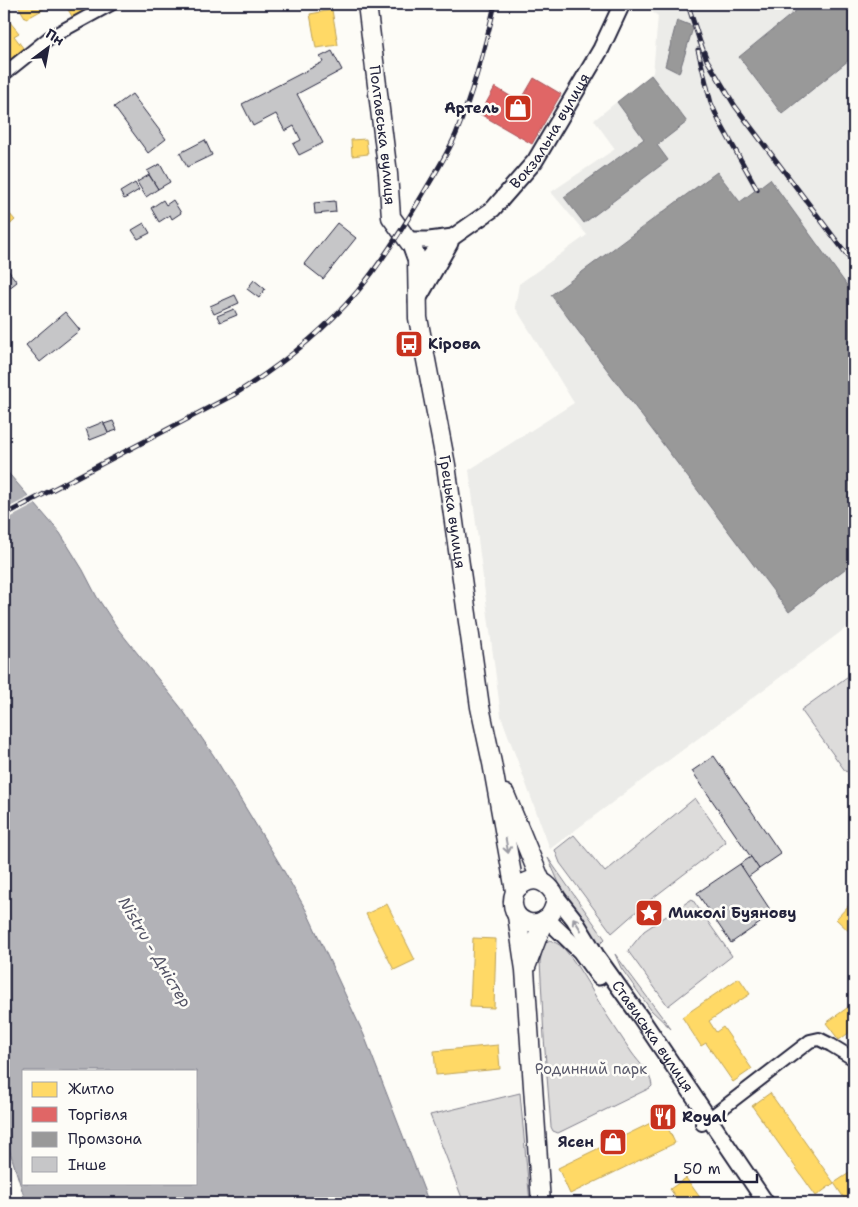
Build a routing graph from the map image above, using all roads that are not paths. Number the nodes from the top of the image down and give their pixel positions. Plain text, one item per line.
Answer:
1 (111, 4) edge
2 (367, 4) edge
3 (622, 4) edge
4 (4, 74) edge
5 (453, 238) junction
6 (407, 240) junction
7 (417, 267) junction
8 (417, 301) junction
9 (492, 763) junction
10 (541, 881) junction
11 (515, 891) junction
12 (555, 895) junction
13 (517, 916) junction
14 (546, 920) junction
15 (525, 970) junction
16 (854, 1059) edge
17 (705, 1121) junction
18 (541, 1203) edge
19 (756, 1203) edge
20 (766, 1203) edge

1 - 4 street
2 - 6 highway, Полтавська вулиця
3 - 5 main road, Вокзальна вулиця
5 - 6 main road
5 - 7 main road, Вокзальна вулиця
5 - 8 main road, Вокзальна вулиця
6 - 7 highway, Полтавська вулиця
7 - 8 highway, Грецька вулиця
8 - 9 highway, Грецька вулиця
9 - 10 highway, Грецька вулиця
9 -> 11 highway, Грецька вулиця
10 - 11 highway
10 - 12 highway
11 - 13 highway
12 - 14 highway
17 -> 12 main road, Стависька вулиця
13 - 14 highway
13 - 15 highway
14 - 15 highway
14 - 17 main road, Стависька вулиця
15 - 18 highway
16 - 17 street
17 - 19 main road, Стависька вулиця
17 - 20 main road, Стависька вулиця

